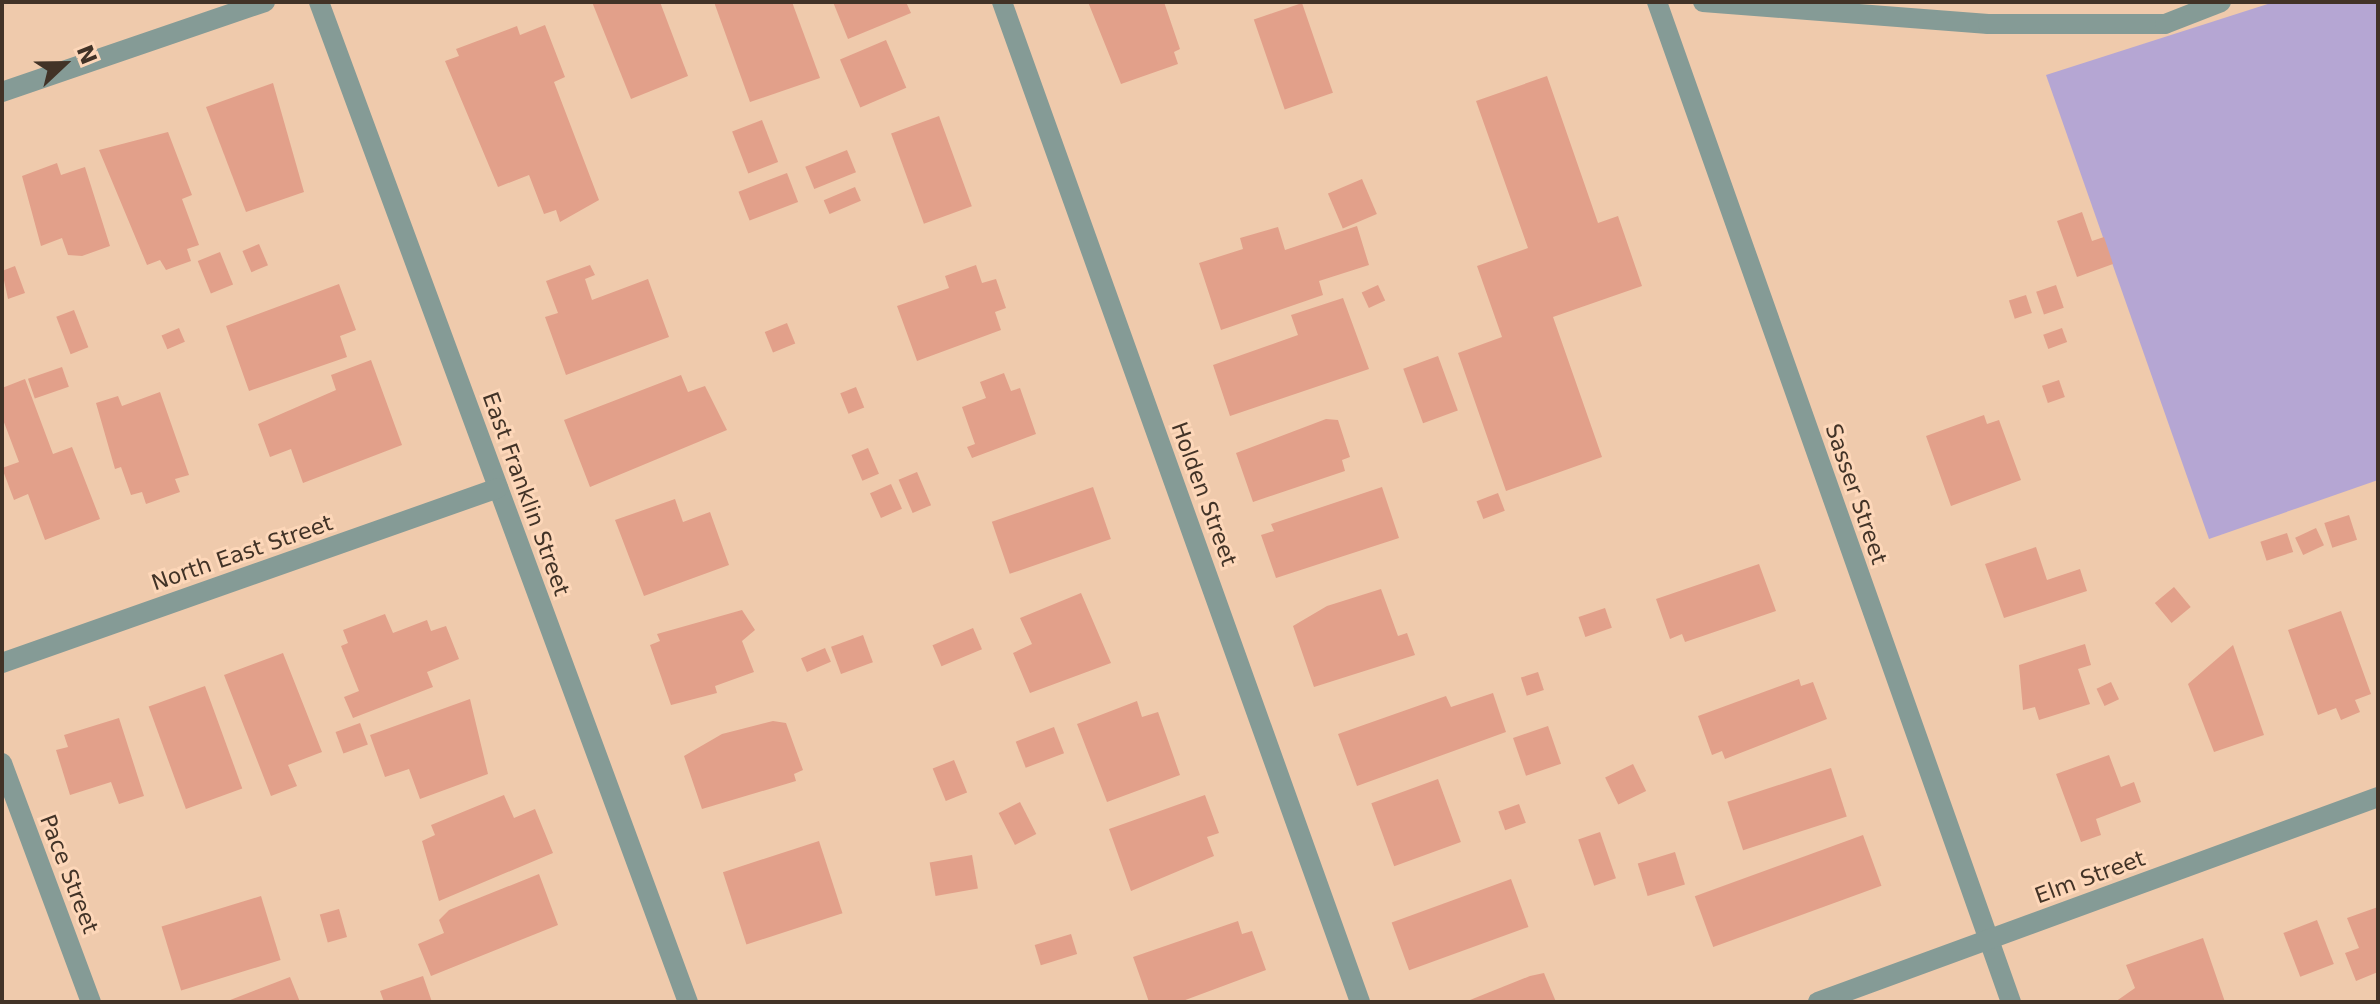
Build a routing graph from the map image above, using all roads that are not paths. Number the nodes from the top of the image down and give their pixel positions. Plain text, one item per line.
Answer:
1 (265, 2) edge
2 (319, 2) edge
3 (1002, 2) edge
4 (1657, 2) edge
5 (1703, 2) edge
6 (2221, 2) edge
7 (1800, 7) edge
8 (2, 92) edge
9 (498, 488) junction
10 (2, 663) edge
11 (2, 763) edge
12 (2378, 797) edge
13 (1987, 940) junction
14 (91, 1002) edge
15 (688, 1002) edge
16 (1360, 1002) edge
17 (1818, 1002) edge
18 (2011, 1002) edge

1 - 8 street
2 - 9 street, East Franklin Street
3 - 16 street, Holden Street
4 - 13 street, Sasser Street
5 - 7 street
6 - 7 street
9 - 10 street, North East Street
9 - 15 street, East Franklin Street
11 - 14 street, Pace Street
12 - 13 street, Elm Street
13 - 17 street, Elm Street
13 - 18 street, Sasser Street

